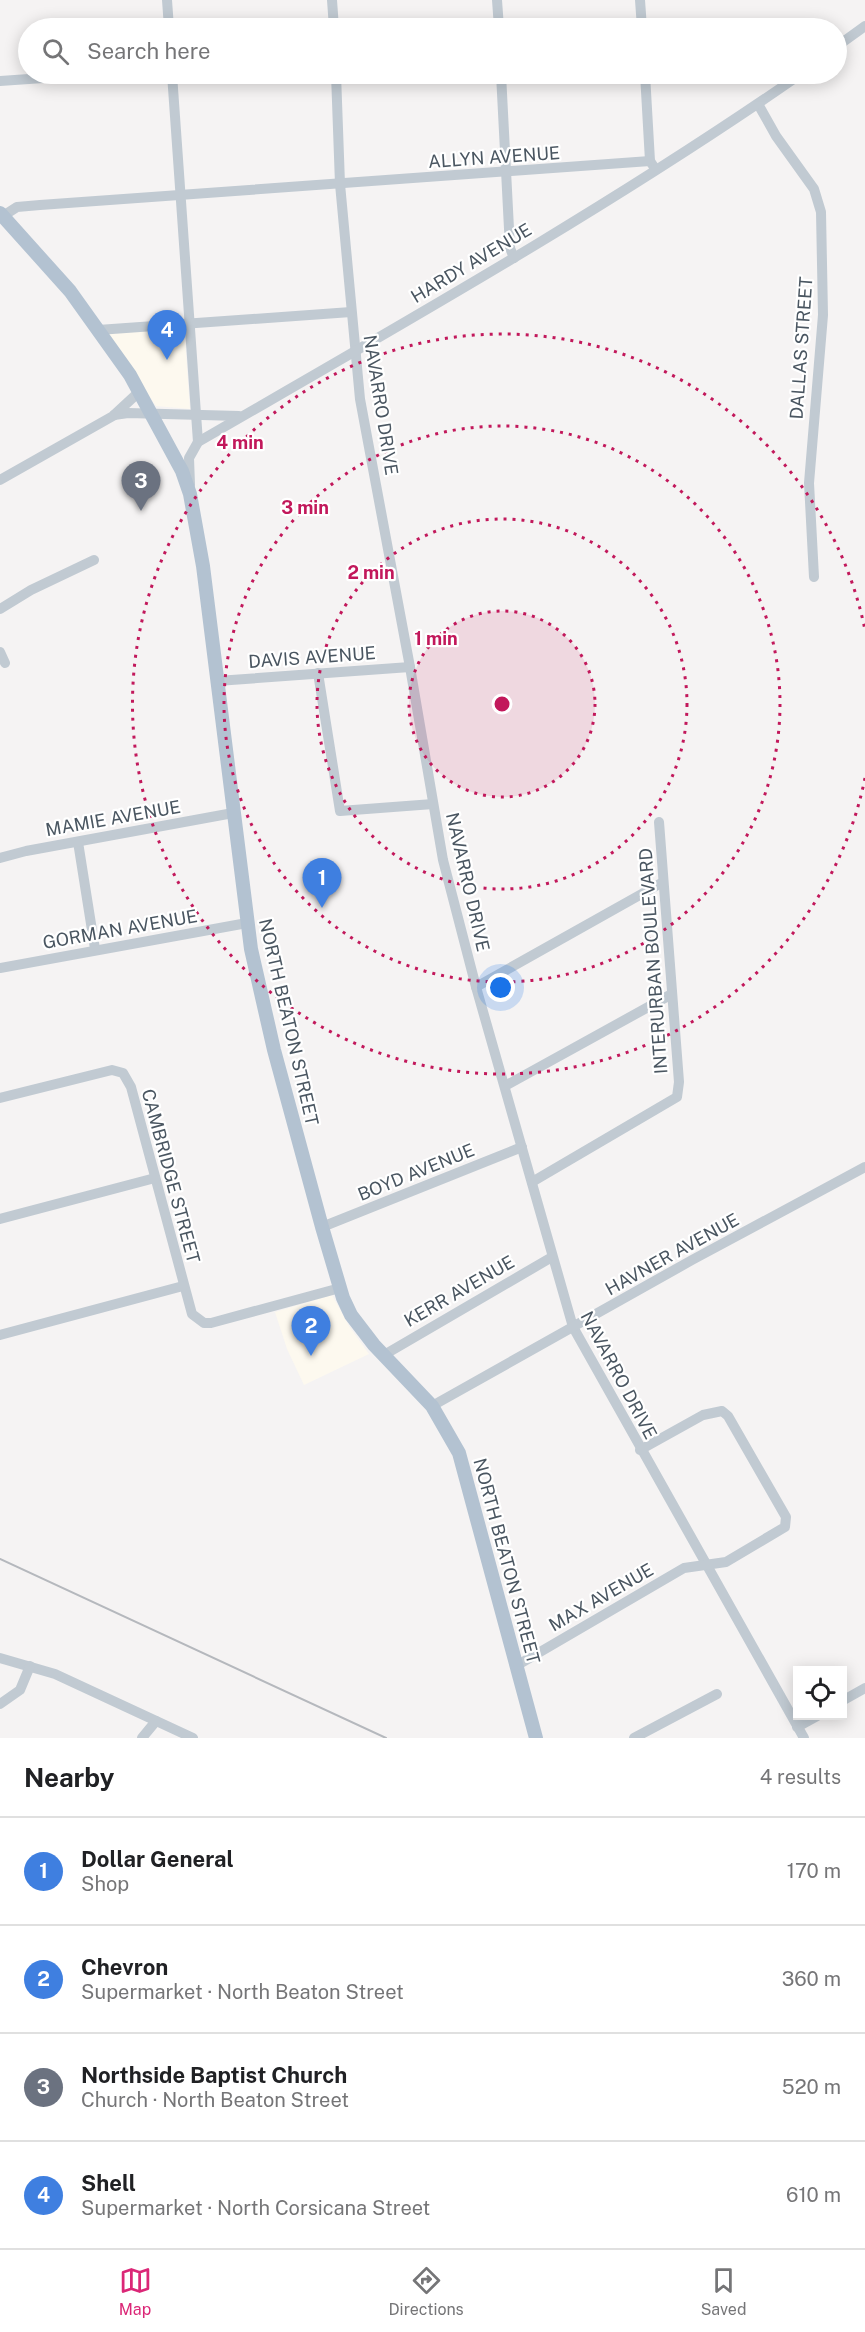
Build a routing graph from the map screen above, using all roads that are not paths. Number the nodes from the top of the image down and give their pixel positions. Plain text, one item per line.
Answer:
1 (167, 0) edge
2 (332, 0) edge
3 (498, 0) edge
4 (640, 0) edge
5 (168, 18) edge
6 (333, 18) edge
7 (499, 18) edge
8 (641, 18) edge
9 (865, 26) edge
10 (847, 40) edge
11 (18, 80) edge
12 (0, 81) edge
13 (173, 84) edge
14 (336, 84) edge
15 (502, 84) edge
16 (646, 84) edge
17 (787, 84) edge
18 (758, 104) junction
19 (653, 165) junction
20 (506, 173) junction
21 (340, 184) junction
22 (180, 196) junction
23 (2, 215) edge
24 (514, 258) junction
25 (351, 312) junction
26 (188, 323) junction
27 (98, 330) junction
28 (354, 351) junction
29 (140, 391) junction
30 (152, 413) junction
31 (113, 416) junction
32 (195, 416) junction
33 (242, 416) junction
34 (198, 442) junction
35 (0, 480) edge
36 (190, 494) junction
37 (94, 560) dead end
38 (814, 577) dead end
39 (0, 609) edge
40 (410, 667) junction
41 (318, 674) junction
42 (217, 681) junction
43 (433, 804) junction
44 (233, 813) junction
45 (659, 822) dead end
46 (78, 842) junction
47 (0, 858) edge
48 (663, 882) junction
49 (247, 923) junction
50 (95, 949) junction
51 (0, 968) edge
52 (476, 987) junction
53 (670, 995) junction
54 (505, 1086) junction
55 (0, 1098) edge
56 (522, 1147) junction
57 (865, 1167) edge
58 (155, 1178) junction
59 (532, 1182) junction
60 (0, 1219) edge
61 (322, 1227) junction
62 (552, 1257) junction
63 (183, 1286) junction
64 (340, 1288) junction
65 (573, 1327) junction
66 (0, 1335) edge
67 (384, 1355) junction
68 (432, 1406) junction
69 (640, 1450) junction
70 (705, 1565) junction
71 (0, 1658) edge
72 (30, 1666) junction
73 (516, 1666) junction
74 (865, 1688) edge
75 (717, 1694) dead end
76 (847, 1699) edge
77 (0, 1704) edge
78 (809, 1720) edge
79 (156, 1721) junction
80 (797, 1726) junction
81 (142, 1738) edge
82 (193, 1738) edge
83 (536, 1738) edge
84 (634, 1738) edge
85 (804, 1738) edge

1 - 5 street
2 - 6 street
3 - 7 street
4 - 8 street
9 - 10 street
11 - 12 street
13 - 22 street
14 - 21 street, NAVARRO DRIVE
15 - 20 street
16 - 19 street
17 - 18 street, HARDY AVENUE
18 - 19 street, HARDY AVENUE
18 - 38 street, DALLAS STREET
19 - 20 street, ALLYN AVENUE
19 - 24 street, HARDY AVENUE
20 - 21 street, ALLYN AVENUE
20 - 24 street
21 - 22 street, ALLYN AVENUE
21 - 25 street, NAVARRO DRIVE
22 - 23 street, ALLYN AVENUE
22 - 26 street
23 - 27 main road, NORTH BEATON STREET
24 - 28 street, HARDY AVENUE
25 - 26 street
25 - 28 street, NAVARRO DRIVE
26 - 27 street
26 - 32 street
27 - 29 main road, NORTH BEATON STREET
28 - 33 street, HARDY AVENUE
28 - 40 street, NAVARRO DRIVE
29 - 30 main road, NORTH BEATON STREET
29 - 31 street
30 - 31 street
30 - 32 street
30 - 36 main road, NORTH BEATON STREET
31 - 35 street
32 - 33 street
32 - 34 street
33 - 34 street, HARDY AVENUE
34 - 36 street
36 - 42 main road, NORTH BEATON STREET
37 - 39 street
40 - 41 street, DAVIS AVENUE
40 - 43 street, NAVARRO DRIVE
41 - 42 street, DAVIS AVENUE
41 - 43 street
42 - 44 main road, NORTH BEATON STREET
43 - 52 street, NAVARRO DRIVE
44 - 46 street, MAMIE AVENUE
44 - 49 main road, NORTH BEATON STREET
45 - 48 street, INTERURBAN BOULEVARD
46 - 47 street, MAMIE AVENUE
46 - 50 street
48 - 52 street
48 - 53 street, INTERURBAN BOULEVARD
49 - 50 street, GORMAN AVENUE
49 - 61 main road, NORTH BEATON STREET
50 - 51 street, GORMAN AVENUE
52 - 54 street, NAVARRO DRIVE
53 - 54 street
53 - 59 street, INTERURBAN BOULEVARD
54 - 56 street, NAVARRO DRIVE
55 - 58 street, CAMBRIDGE STREET
56 - 59 street, NAVARRO DRIVE
56 - 61 street, BOYD AVENUE
57 - 65 street, HAVNER AVENUE
58 - 60 street
58 - 63 street, CAMBRIDGE STREET
59 - 62 street, NAVARRO DRIVE
61 - 64 main road, NORTH BEATON STREET
62 - 65 street, NAVARRO DRIVE
62 - 67 street, KERR AVENUE
63 - 64 street, CAMBRIDGE STREET
63 - 66 street
64 - 67 main road, NORTH BEATON STREET
65 - 68 street, HAVNER AVENUE
65 - 69 street, NAVARRO DRIVE
67 - 68 main road, NORTH BEATON STREET
68 - 73 main road, NORTH BEATON STREET
69 - 70 street, NAVARRO DRIVE
69 - 70 street, MAX AVENUE
70 - 73 street, MAX AVENUE
70 - 80 street, NAVARRO DRIVE
71 - 72 street
72 - 77 street
72 - 79 street
73 - 83 main road, NORTH BEATON STREET
74 - 76 street
75 - 84 street
78 - 80 street
79 - 81 street
79 - 82 street
80 - 85 street, NAVARRO DRIVE

